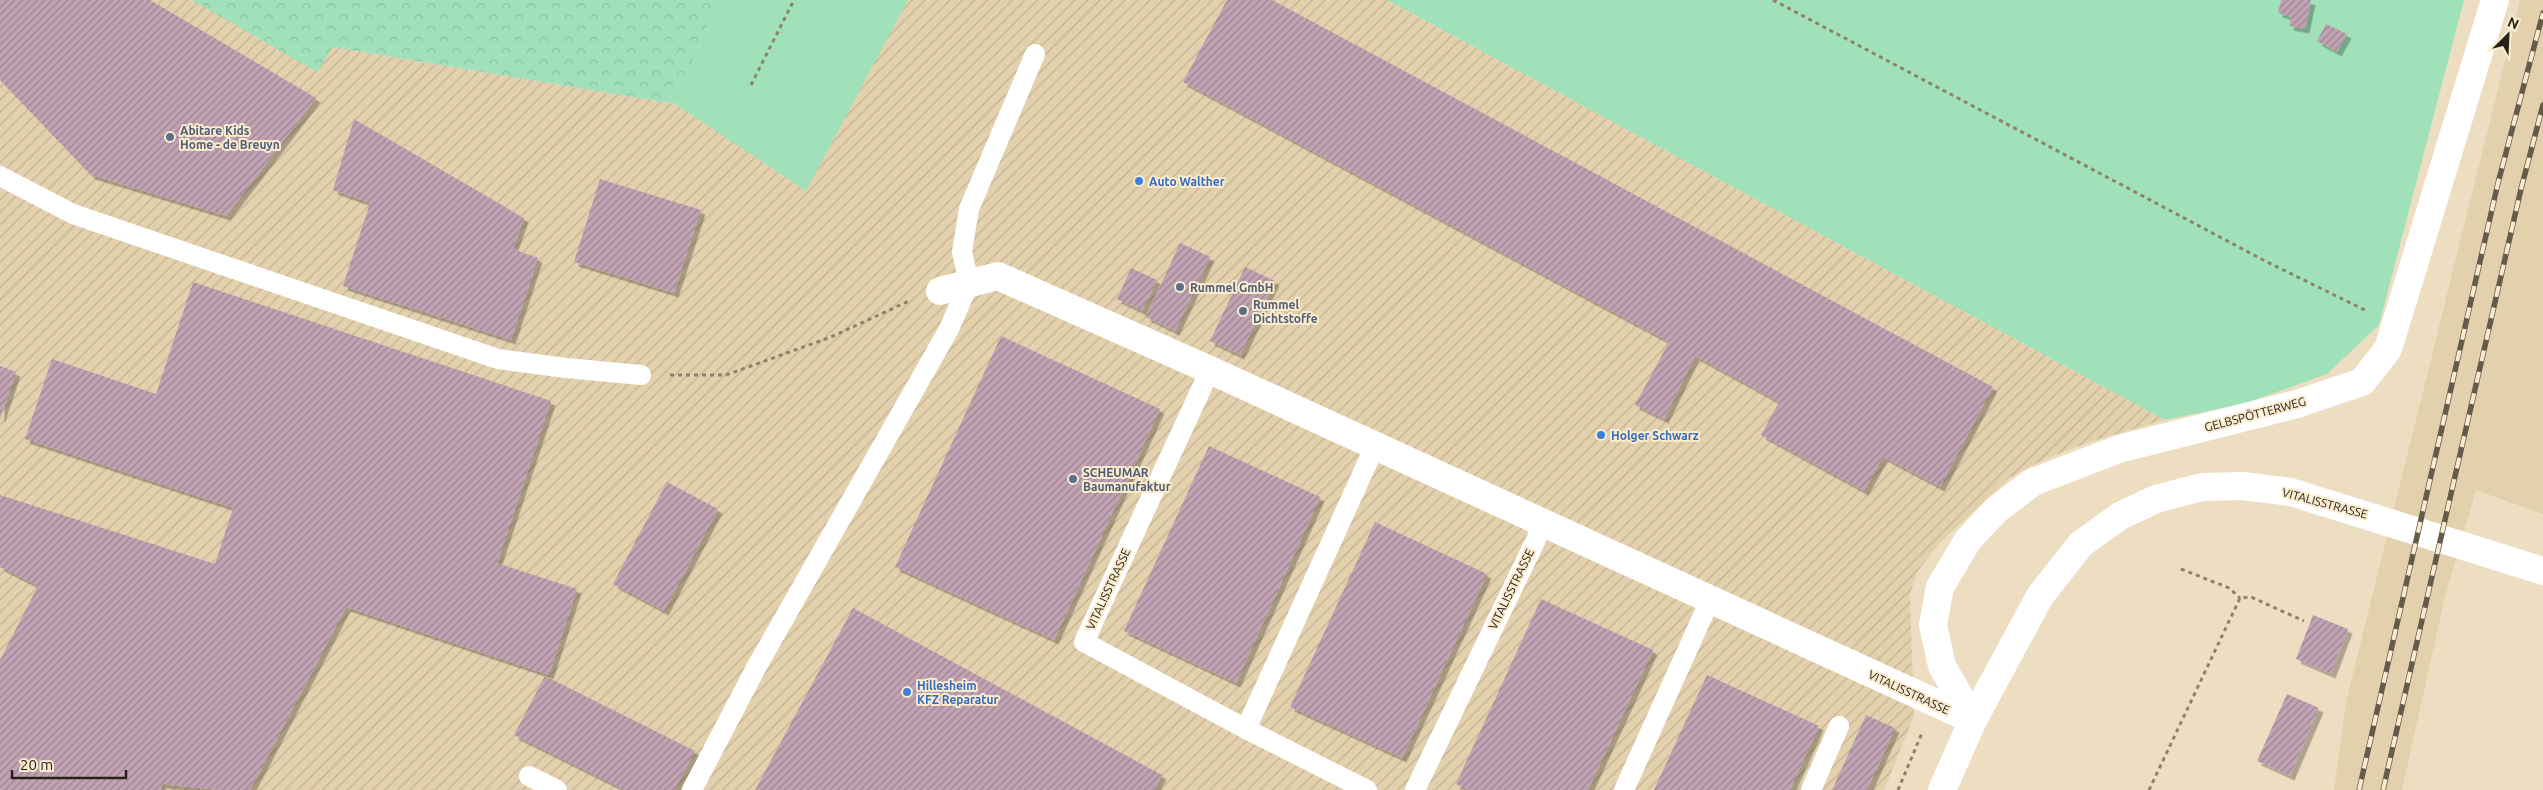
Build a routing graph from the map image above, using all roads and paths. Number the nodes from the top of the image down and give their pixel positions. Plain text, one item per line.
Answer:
1 (794, 0) edge
2 (1773, 0) edge
3 (2495, 0) edge
4 (1035, 54) dead end
5 (751, 85) dead end
6 (0, 176) edge
7 (969, 283) junction
8 (940, 291) dead end
9 (2395, 324) junction
10 (1210, 370) junction
11 (641, 375) dead end
12 (1375, 446) junction
13 (1544, 523) junction
14 (2181, 569) dead end
15 (2543, 571) edge
16 (2240, 598) junction
17 (1710, 600) junction
18 (2304, 620) dead end
19 (1972, 720) junction
20 (1839, 726) dead end
21 (1246, 729) junction
22 (529, 776) dead end
23 (557, 790) edge
24 (692, 790) edge
25 (1366, 790) edge
26 (1415, 790) edge
27 (1624, 790) edge
28 (1811, 790) edge
29 (1942, 790) edge
30 (2148, 790) edge

1 - 5 path
2 - 9 path
3 - 9 street, GELBSPÖTTERWEG
4 - 7 lane
6 - 11 lane
7 - 8 street, VITALISSTRASSE
7 - 10 street, VITALISSTRASSE
7 - 24 lane
9 - 19 street, GELBSPÖTTERWEG
10 - 12 street, VITALISSTRASSE
10 - 21 lane, VITALISSTRASSE
12 - 13 street, VITALISSTRASSE
12 - 21 lane
13 - 17 street, VITALISSTRASSE
13 - 26 lane, VITALISSTRASSE
14 - 16 path
15 - 19 street, VITALISSTRASSE
16 - 18 path
16 - 30 path
17 - 19 street, VITALISSTRASSE
17 - 27 lane
19 - 29 street, VITALISSTRASSE
20 - 28 lane
21 - 25 lane, VITALISSTRASSE
22 - 23 lane

